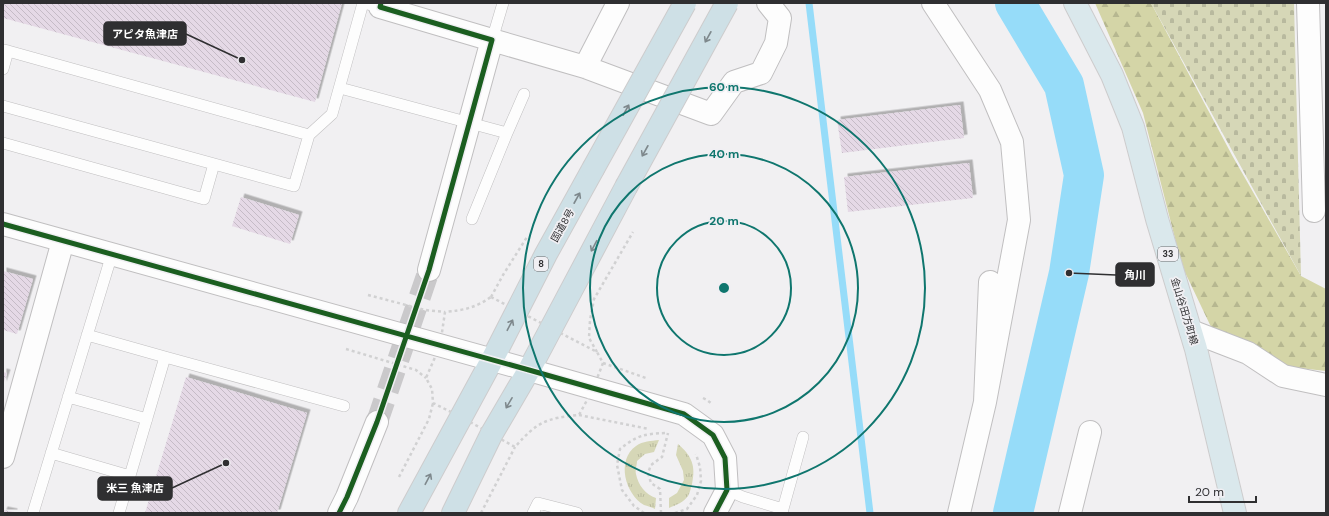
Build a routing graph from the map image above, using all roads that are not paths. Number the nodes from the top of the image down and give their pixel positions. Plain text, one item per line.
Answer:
1 (503, 3) edge
2 (618, 3) edge
3 (684, 3) edge
4 (727, 3) edge
5 (768, 3) edge
6 (933, 3) edge
7 (1075, 3) edge
8 (1308, 3) edge
9 (380, 5) edge
10 (492, 40) junction
11 (6, 50) edge
12 (585, 67) junction
13 (3, 68) edge
14 (340, 88) junction
15 (524, 94) dead end
16 (3, 106) edge
17 (470, 123) junction
18 (507, 133) junction
19 (309, 135) junction
20 (3, 143) edge
21 (214, 164) junction
22 (1314, 210) dead end
23 (472, 219) dead end
24 (3, 224) edge
25 (63, 241) junction
26 (112, 254) junction
27 (429, 270) tunnel mouth
28 (990, 282) dead end
29 (1191, 331) junction
30 (87, 335) junction
31 (165, 356) junction
32 (492, 360) junction
33 (528, 370) junction
34 (1326, 385) edge
35 (68, 397) junction
36 (985, 402) junction
37 (344, 406) dead end
38 (147, 419) junction
39 (377, 422) tunnel mouth
40 (1090, 432) dead end
41 (803, 437) dead end
42 (4, 448) edge
43 (51, 453) junction
44 (130, 476) junction
45 (726, 490) junction
46 (782, 511) edge
47 (33, 513) edge
48 (119, 513) edge
49 (339, 513) edge
50 (409, 513) edge
51 (453, 513) edge
52 (533, 513) edge
53 (577, 513) edge
54 (715, 513) edge
55 (959, 513) edge
56 (1070, 513) edge
57 (1235, 513) edge

1 - 10 lane
2 - 12 street
32 -> 3 highway, 国道8号 / 8, bridge
4 -> 33 highway, bridge
5 - 12 street
6 - 36 street
7 - 29 main road, 金山谷田方町線 / 33
8 - 22 street
9 - 10 street
9 - 14 lane
10 - 12 street
10 - 17 street
11 - 13 lane
11 - 19 lane
14 - 17 lane
14 - 19 lane
15 - 18 lane
16 - 21 lane
17 - 18 lane
17 - 27 street
18 - 23 lane
19 - 21 lane
20 - 21 lane
24 - 25 street
25 - 26 street
25 - 42 street
26 - 30 lane
26 - 32 street
28 - 36 street
29 - 34 street
29 - 57 main road, 金山谷田方町線 / 33
30 - 31 lane
30 - 35 lane
31 - 37 lane
31 - 38 lane
32 - 33 street
50 -> 32 highway, 国道8号 / 8
33 - 45 street
33 -> 51 highway
35 - 38 lane
35 - 43 lane
36 - 55 street
38 - 44 lane
39 - 49 street
40 - 56 street
41 - 46 lane
43 - 44 lane
43 - 47 lane
44 - 48 lane
45 - 46 lane
45 - 54 street
52 - 53 lane

